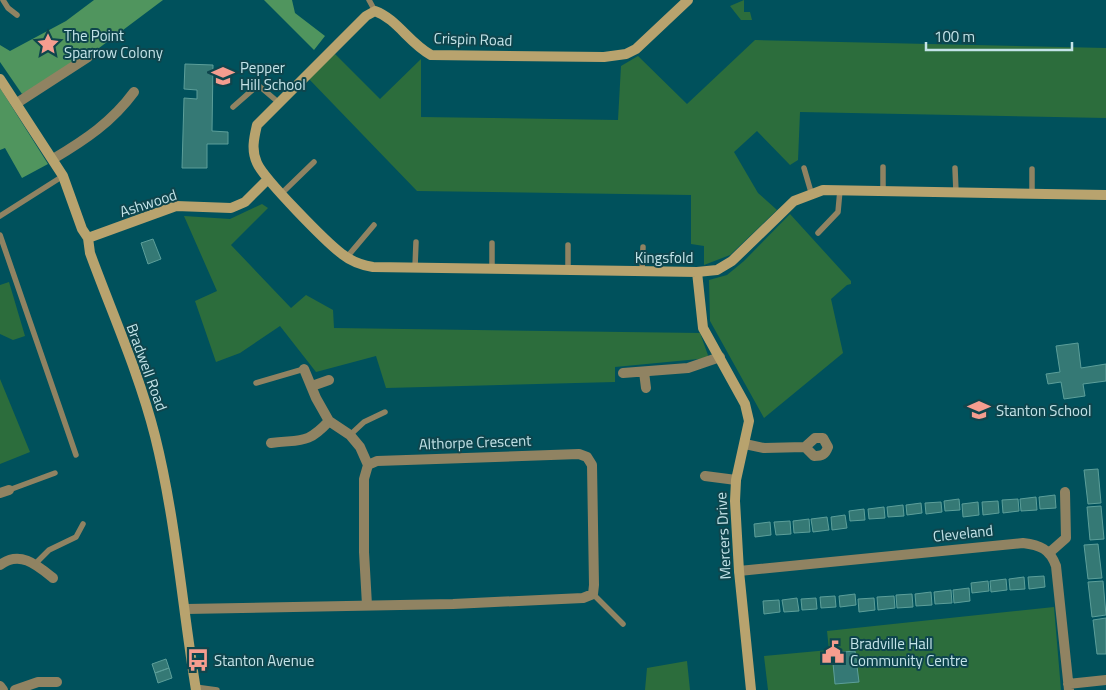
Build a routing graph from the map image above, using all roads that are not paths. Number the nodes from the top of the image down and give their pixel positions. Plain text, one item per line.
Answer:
1 (3, 0) edge
2 (369, 0) edge
3 (688, 0) edge
4 (375, 11) junction
5 (17, 14) dead end
6 (88, 57) dead end
7 (0, 79) edge
8 (134, 92) dead end
9 (14, 99) junction
10 (278, 102) junction
11 (233, 107) dead end
12 (53, 159) junction
13 (314, 162) dead end
14 (883, 167) dead end
15 (804, 168) dead end
16 (955, 168) dead end
17 (1032, 169) dead end
18 (63, 176) junction
19 (268, 179) junction
20 (840, 190) junction
21 (883, 191) junction
22 (811, 192) junction
23 (956, 192) junction
24 (282, 193) junction
25 (1032, 193) junction
26 (1106, 194) edge
27 (0, 216) edge
28 (374, 225) dead end
29 (818, 233) dead end
30 (0, 234) edge
31 (88, 238) junction
32 (416, 242) dead end
33 (492, 243) dead end
34 (568, 245) dead end
35 (643, 246) dead end
36 (347, 258) junction
37 (415, 267) junction
38 (492, 269) junction
39 (568, 270) junction
40 (642, 272) junction
41 (697, 272) junction
42 (720, 358) junction
43 (304, 369) joint
44 (644, 372) junction
45 (624, 374) dead end
46 (329, 380) dead end
47 (256, 383) dead end
48 (312, 386) junction
49 (646, 388) dead end
50 (385, 412) dead end
51 (329, 421) junction
52 (350, 435) junction
53 (271, 443) dead end
54 (745, 444) junction
55 (805, 446) dead end
56 (76, 455) dead end
57 (368, 465) junction
58 (56, 473) dead end
59 (704, 476) dead end
60 (736, 480) junction
61 (5, 492) edge
62 (1065, 492) dead end
63 (83, 524) dead end
64 (1049, 553) junction
65 (36, 563) junction
66 (0, 565) edge
67 (739, 571) junction
68 (53, 578) dead end
69 (593, 594) junction
70 (368, 605) junction
71 (186, 609) junction
72 (622, 624) dead end
73 (1106, 680) edge
74 (57, 682) dead end
75 (0, 686) edge
76 (1069, 687) edge
77 (196, 689) edge
78 (3, 690) edge
79 (15, 690) edge
80 (217, 690) edge
81 (751, 690) edge

1 - 5 lane
2 - 4 lane
3 - 4 street, Crispin Road
4 - 10 street
6 - 9 street
7 - 9 street, Bradwell Road
8 - 12 street
9 - 12 street, Bradwell Road
10 - 11 lane
10 - 19 street, Kingsfold
12 - 18 street, Bradwell Road
13 - 24 lane
14 - 21 lane
15 - 22 lane
16 - 23 lane
17 - 25 lane
18 - 27 lane
18 - 31 street, Bradwell Road
19 - 24 street, Kingsfold
19 - 31 street, Ashwood
20 - 21 street, Kingsfold
20 - 22 street, Kingsfold
20 - 29 lane
21 - 23 street, Kingsfold
22 - 41 street, Kingsfold
23 - 25 street, Kingsfold
24 - 36 street, Kingsfold
25 - 26 street, Kingsfold
28 - 36 lane
30 - 56 lane
31 - 71 street, Bradwell Road
32 - 37 lane
33 - 38 lane
34 - 39 lane
35 - 40 lane
36 - 37 street, Kingsfold
37 - 38 street, Kingsfold
38 - 39 street, Kingsfold
39 - 40 street, Kingsfold
40 - 41 street, Kingsfold
41 - 42 street, Mercers Drive
42 - 44 street
42 - 54 street, Mercers Drive
43 - 47 lane
43 - 48 street
44 - 45 street
44 - 49 street
46 - 48 street
48 - 51 street
50 - 52 lane
51 - 52 street
51 - 53 street
52 - 57 street
54 - 55 street
54 - 60 street, Mercers Drive
57 - 69 street, Althorpe Crescent
57 - 70 street
58 - 61 lane
59 - 60 street
60 - 67 street, Mercers Drive
62 - 64 street
63 - 65 lane
64 - 67 street, Cleveland
64 - 76 street
65 - 66 street
65 - 68 street
67 - 81 street, Mercers Drive
69 - 70 street
69 - 72 lane
70 - 71 street
71 - 77 street, Bradwell Road
73 - 76 street
74 - 79 street
75 - 78 street
77 - 80 lane

